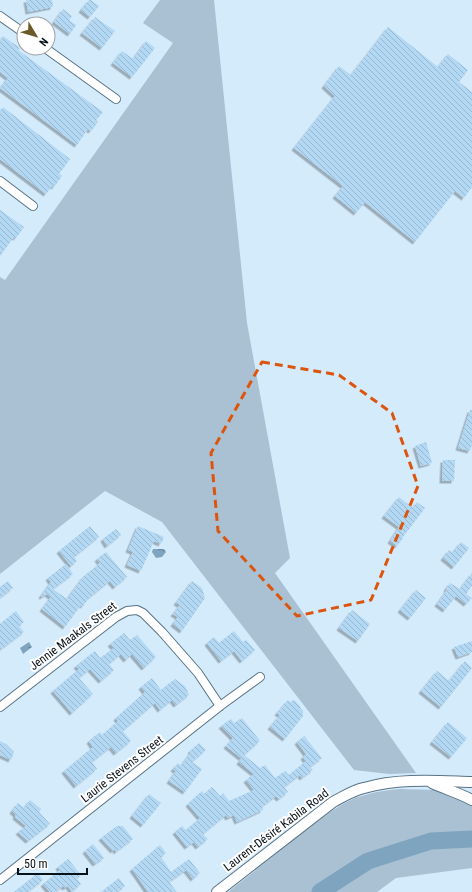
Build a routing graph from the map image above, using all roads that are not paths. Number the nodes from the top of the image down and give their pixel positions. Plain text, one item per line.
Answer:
1 (0, 16) edge
2 (16, 28) edge
3 (55, 56) edge
4 (116, 99) dead end
5 (0, 181) edge
6 (33, 206) dead end
7 (260, 677) dead end
8 (220, 706) junction
9 (0, 707) edge
10 (428, 781) junction
11 (472, 782) edge
12 (472, 800) edge
13 (0, 880) edge
14 (217, 892) edge

1 - 2 street
3 - 4 street
5 - 6 street
7 - 8 street, Laurie Stevens Street
8 - 9 street, Jennie Maakals Street
8 - 13 street, Laurie Stevens Street
10 - 11 street, Laurent-Désiré Kabila Road
10 - 12 street
10 - 14 street, Laurent-Désiré Kabila Road

